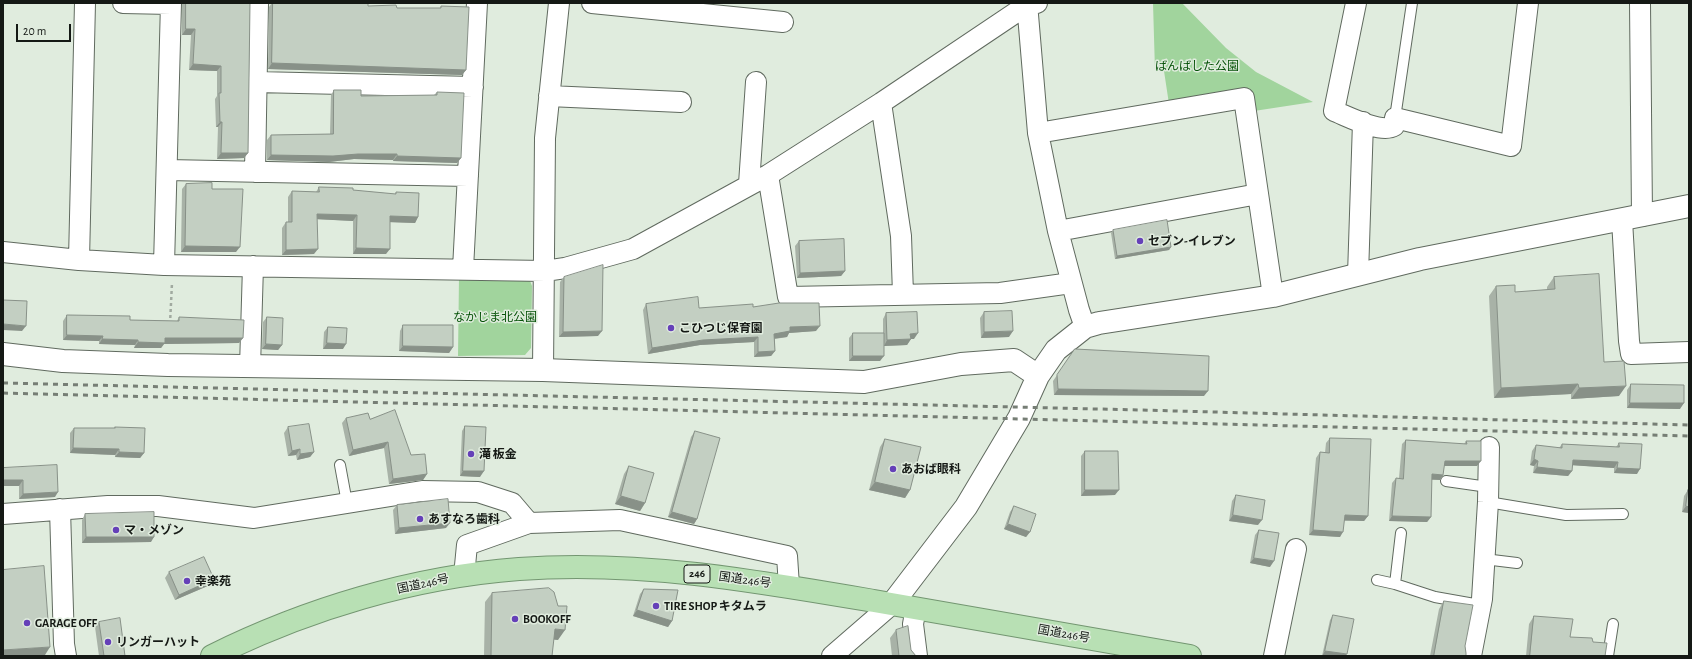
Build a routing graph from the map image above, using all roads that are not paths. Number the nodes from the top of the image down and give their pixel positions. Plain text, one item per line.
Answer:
1 (84, 3) edge
2 (123, 3) edge
3 (171, 3) edge
4 (258, 3) edge
5 (477, 3) edge
6 (559, 3) edge
7 (592, 3) edge
8 (1356, 3) edge
9 (1412, 3) edge
10 (1528, 3) edge
11 (1640, 3) edge
12 (1030, 4) edge
13 (686, 8) edge
14 (783, 22) dead end
15 (256, 82) junction
16 (756, 82) dead end
17 (473, 87) junction
18 (549, 96) junction
19 (681, 102) dead end
20 (881, 103) junction
21 (1395, 118) junction
22 (1363, 122) junction
23 (1038, 133) junction
24 (167, 170) junction
25 (255, 172) junction
26 (768, 175) junction
27 (468, 176) junction
28 (749, 184) junction
29 (1258, 194) junction
30 (1689, 206) edge
31 (1632, 218) junction
32 (1058, 231) junction
33 (3, 252) edge
34 (79, 260) junction
35 (168, 265) junction
36 (253, 266) junction
37 (463, 269) junction
38 (545, 271) junction
39 (1358, 275) junction
40 (1071, 283) junction
41 (903, 294) junction
42 (1273, 296) junction
43 (1085, 327) junction
44 (1689, 352) edge
45 (3, 354) edge
46 (250, 367) junction
47 (543, 370) junction
48 (1038, 376) junction
49 (1489, 447) dead end
50 (340, 465) dead end
51 (1446, 481) dead end
52 (1488, 495) junction
53 (347, 502) junction
54 (60, 509) junction
55 (3, 514) edge
56 (1623, 514) dead end
57 (529, 523) junction
58 (1401, 533) dead end
59 (1296, 549) dead end
60 (1484, 559) junction
61 (1517, 563) dead end
62 (464, 576) junction
63 (1377, 580) dead end
64 (1395, 584) junction
65 (790, 586) junction
66 (892, 604) junction
67 (1480, 605) junction
68 (916, 608) junction
69 (1613, 624) dead end
70 (66, 656) edge
71 (212, 656) edge
72 (832, 656) edge
73 (917, 656) edge
74 (1190, 656) edge
75 (1274, 656) edge
76 (1471, 656) edge
77 (1608, 656) edge

1 - 34 street
2 - 3 street
3 - 24 street
4 - 15 street
5 - 17 street
6 - 18 street
7 - 13 street
8 - 22 street
9 - 21 lane
10 - 21 street
11 - 31 street
12 - 20 street
12 - 23 street
13 - 14 street
15 - 17 street
15 - 25 street
16 - 28 street
17 - 27 street
18 - 19 street
18 - 38 street
20 - 26 street
20 - 41 street
21 - 22 street
22 - 39 street
23 - 29 street
23 - 32 street
24 - 25 street
24 - 35 street
25 - 27 street
26 - 28 street
26 - 41 street
27 - 37 street
28 - 38 street
29 - 32 street
29 - 42 street
30 - 31 street
31 - 39 street
31 - 44 street
32 - 40 street
33 - 34 street
34 - 35 street
35 - 36 street
36 - 37 street
36 - 46 street
37 - 38 street
38 - 47 street
39 - 42 street
40 - 41 street
40 - 43 street
42 - 43 street
43 - 48 street
45 - 46 street
46 - 47 street
47 - 48 street
48 - 66 street
49 - 52 street
50 - 53 lane
51 - 52 lane
52 - 56 lane
52 - 60 street
53 - 54 street
53 - 57 street
54 - 55 street
54 - 70 street
57 - 62 street
57 - 65 street
58 - 64 lane
59 - 75 street
60 - 61 lane
60 - 67 street
62 - 65 highway, 国道246号 / 246
62 - 71 highway, 国道246号 / 246
63 - 64 lane
64 - 67 lane
65 - 66 highway, 国道246号 / 246
66 - 68 highway, 国道246号 / 246
66 - 72 street
67 - 76 street
68 - 73 street
68 - 74 highway, 国道246号 / 246
69 - 77 lane

